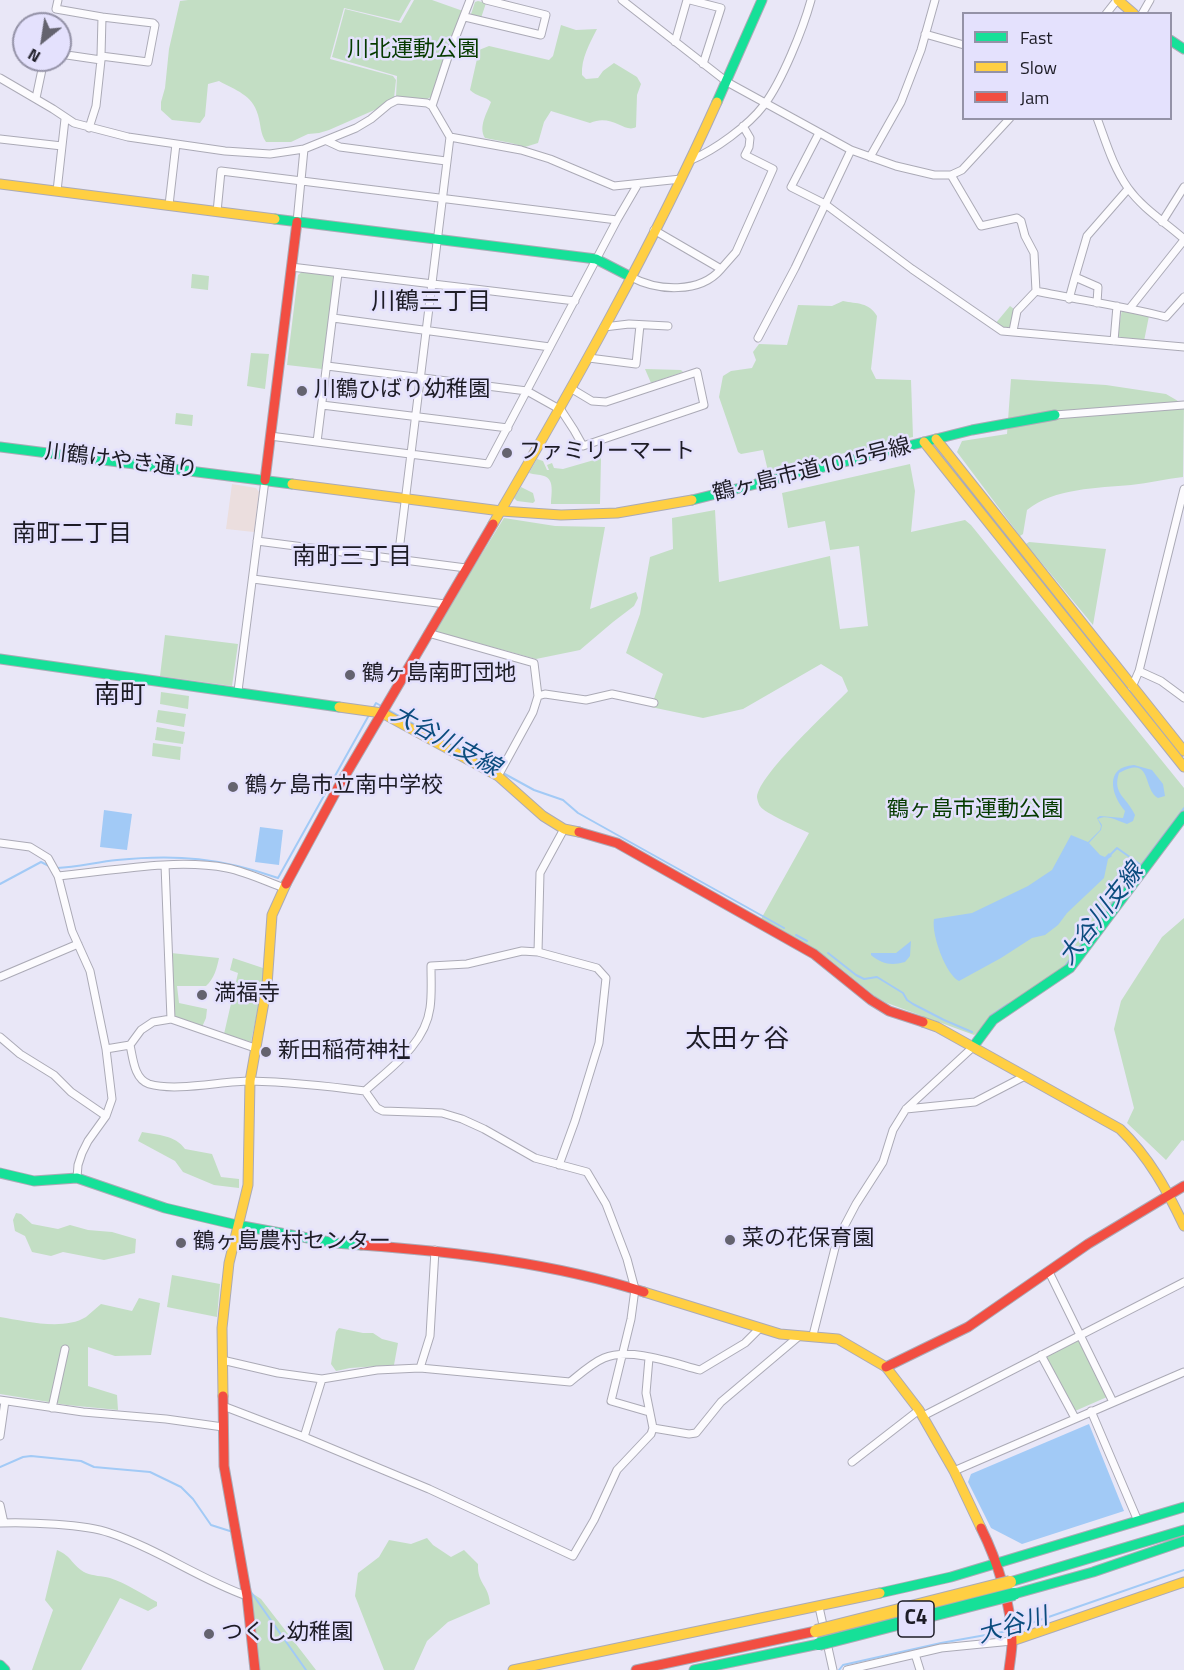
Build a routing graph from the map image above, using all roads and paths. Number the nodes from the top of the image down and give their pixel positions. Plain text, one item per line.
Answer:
1 (58, 0) edge
2 (470, 0) edge
3 (486, 0) edge
4 (622, 0) edge
5 (688, 0) edge
6 (762, 0) edge
7 (811, 0) edge
8 (935, 0) edge
9 (1118, 0) edge
10 (1108, 12) edge
11 (1132, 12) edge
12 (102, 17) junction
13 (465, 17) junction
14 (925, 34) junction
15 (675, 42) junction
16 (962, 45) edge
17 (72, 55) edge
18 (101, 58) junction
19 (703, 64) junction
20 (41, 72) edge
21 (0, 78) edge
22 (727, 81) junction
23 (36, 98) junction
24 (766, 103) junction
25 (432, 106) junction
26 (66, 119) junction
27 (1008, 120) edge
28 (1098, 120) edge
29 (743, 126) junction
30 (89, 128) junction
31 (819, 133) junction
32 (450, 137) junction
33 (0, 139) edge
34 (327, 141) junction
35 (176, 144) junction
36 (62, 146) junction
37 (304, 149) junction
38 (851, 150) junction
39 (870, 157) junction
40 (446, 160) junction
41 (691, 160) junction
42 (951, 175) junction
43 (681, 179) junction
44 (302, 182) junction
45 (0, 184) edge
46 (638, 184) junction
47 (1184, 187) edge
48 (1128, 189) junction
49 (57, 191) junction
50 (442, 199) junction
51 (825, 204) junction
52 (169, 206) junction
53 (217, 212) junction
54 (617, 220) junction
55 (297, 222) junction
56 (1162, 222) junction
57 (654, 230) junction
58 (437, 238) junction
59 (1184, 240) edge
60 (596, 259) junction
61 (291, 267) junction
62 (721, 269) junction
63 (338, 273) junction
64 (631, 277) junction
65 (1075, 277) junction
66 (430, 284) junction
67 (1036, 291) junction
68 (1184, 297) edge
69 (1069, 299) junction
70 (575, 301) junction
71 (1097, 303) junction
72 (1118, 306) junction
73 (1131, 308) junction
74 (333, 318) junction
75 (640, 325) junction
76 (668, 326) dead end
77 (604, 327) junction
78 (425, 330) junction
79 (1013, 331) junction
80 (758, 338) dead end
81 (1114, 341) junction
82 (550, 347) junction
83 (1184, 347) edge
84 (589, 358) junction
85 (327, 366) junction
86 (420, 376) junction
87 (572, 389) junction
88 (527, 391) junction
89 (322, 405) junction
90 (1184, 405) edge
91 (561, 410) junction
92 (1055, 415) joint
93 (415, 416) junction
94 (508, 428) junction
95 (270, 436) junction
96 (930, 441) junction
97 (316, 442) junction
98 (0, 447) edge
99 (410, 454) junction
100 (265, 480) junction
101 (1184, 489) edge
102 (404, 499) junction
103 (501, 511) junction
104 (257, 542) junction
105 (398, 559) junction
106 (466, 568) junction
107 (253, 579) junction
108 (445, 604) junction
109 (428, 633) junction
110 (0, 659) edge
111 (1139, 671) junction
112 (1132, 687) junction
113 (238, 691) junction
114 (538, 696) junction
115 (1184, 698) edge
116 (654, 703) dead end
117 (375, 712) junction
118 (1184, 751) edge
119 (1184, 767) edge
120 (498, 776) junction
121 (1184, 816) edge
122 (564, 829) junction
123 (0, 843) edge
124 (165, 865) junction
125 (58, 876) junction
126 (284, 888) junction
127 (78, 944) junction
128 (538, 952) junction
129 (0, 977) edge
130 (171, 1019) junction
131 (0, 1037) edge
132 (130, 1045) junction
133 (973, 1047) junction
134 (255, 1048) junction
135 (106, 1049) junction
136 (1025, 1076) junction
137 (250, 1081) junction
138 (365, 1091) junction
139 (906, 1109) junction
140 (106, 1116) junction
141 (559, 1165) junction
142 (0, 1173) edge
143 (78, 1178) junction
144 (1184, 1186) edge
145 (1170, 1194) junction
146 (237, 1225) junction
147 (1184, 1226) edge
148 (435, 1250) junction
149 (1049, 1272) junction
150 (1184, 1282) edge
151 (635, 1289) junction
152 (760, 1328) junction
153 (813, 1335) junction
154 (1080, 1335) junction
155 (798, 1337) junction
156 (65, 1349) dead end
157 (623, 1354) junction
158 (1041, 1355) junction
159 (649, 1358) junction
160 (222, 1360) junction
161 (886, 1367) junction
162 (420, 1368) junction
163 (1184, 1372) edge
164 (322, 1379) junction
165 (3, 1400) edge
166 (1113, 1402) junction
167 (223, 1406) junction
168 (52, 1408) junction
169 (649, 1412) junction
170 (1091, 1412) junction
171 (921, 1413) junction
172 (1075, 1418) junction
173 (223, 1427) junction
174 (653, 1428) junction
175 (0, 1436) edge
176 (304, 1437) junction
177 (852, 1462) dead end
178 (954, 1471) junction
179 (0, 1505) edge
180 (1184, 1507) edge
181 (1138, 1521) junction
182 (2, 1523) edge
183 (1184, 1530) edge
184 (1184, 1541) edge
185 (996, 1563) junction
186 (1184, 1582) edge
187 (1012, 1588) junction
188 (247, 1596) junction
189 (819, 1606) junction
190 (817, 1638) junction
191 (1012, 1641) junction
192 (915, 1654) junction
193 (0, 1665) edge
194 (5, 1670) edge
195 (255, 1670) edge
196 (513, 1670) edge
197 (636, 1670) edge
198 (694, 1670) edge
199 (833, 1670) edge
200 (847, 1670) edge
201 (920, 1670) edge
202 (1009, 1670) edge

1 - 12 street
2 - 13 street
3 - 13 street
4 - 15 street
5 - 15 street
5 - 19 street
6 - 22 main road
7 - 24 street
8 - 14 street
9 - 10 street
9 - 11 main road
12 - 18 street
12 - 18 street
13 - 25 street
14 - 16 street
14 - 39 street
15 - 19 street
17 - 18 street
18 - 30 street
19 - 22 street
20 - 23 street
21 - 23 street
22 - 24 street
22 - 41 main road
23 - 26 street
24 - 29 street
24 - 31 street
25 - 32 street
25 - 34 street
26 - 30 street
26 - 36 street
27 - 42 street
28 - 48 street
29 - 41 street
29 - 62 street
30 - 35 street
31 - 38 street
31 - 51 street
32 - 40 street
32 - 46 street
33 - 36 street
34 - 37 street
34 - 40 street
35 - 37 street
35 - 52 street
36 - 49 street
37 - 44 street
38 - 39 street
38 - 51 street
39 - 42 street
40 - 50 street
41 - 43 main road
42 - 67 street
43 - 46 street
43 - 57 main road
44 - 50 street
44 - 53 street
44 - 55 street
45 - 49 main road
46 - 54 street
47 - 56 street
48 - 56 street
48 - 65 street
49 - 52 main road
50 - 54 street
50 - 58 street
51 - 79 street
51 - 80 street
52 - 53 main road
53 - 55 main road
54 - 60 street
55 - 58 main road
55 - 61 main road
56 - 59 street
57 - 62 street
57 - 64 main road
58 - 60 main road
58 - 66 street
59 - 73 street
60 - 64 main road
60 - 70 street
61 - 63 street
61 - 95 main road
62 - 64 street
63 - 66 street
63 - 74 street
64 - 77 main road
65 - 69 street
65 - 71 street
66 - 70 street
66 - 78 street
67 - 69 street
67 - 79 street
68 - 73 street
69 - 71 street
70 - 82 street
71 - 72 street
72 - 73 street
72 - 81 street
74 - 78 street
74 - 85 street
75 - 76 street
75 - 77 street
75 - 84 street
77 - 84 main road
78 - 82 street
78 - 86 street
79 - 81 street
81 - 83 street
82 - 88 street
84 - 87 main road
85 - 86 street
85 - 89 street
86 - 88 street
86 - 93 street
87 - 91 main road
87 - 91 street
88 - 91 street
88 - 94 street
89 - 93 street
89 - 97 street
90 - 92 street
91 - 103 main road
92 - 96 main road
93 - 94 street
93 - 99 street
94 - 99 street
95 - 97 street
95 - 100 main road
96 - 103 main road, 鶴ヶ島市道1015号線
96 - 112 main road, 鶴ヶ島市道1015号線
96 - 119 main road, 鶴ヶ島市道1015号線
97 - 99 street
98 - 100 main road, 川鶴けやき通り
99 - 102 street
100 - 102 main road
100 - 104 street
101 - 111 street
102 - 103 main road
102 - 105 street
103 - 106 main road
104 - 105 street
104 - 107 street
105 - 106 street
106 - 108 main road
107 - 108 street
107 - 113 street
108 - 109 main road
109 - 114 street
109 - 117 main road
110 - 113 main road
111 - 112 street
111 - 115 street
112 - 118 main road, 鶴ヶ島市道1015号線
113 - 117 main road
114 - 116 street
114 - 120 street
117 - 120 main road
117 - 126 main road
120 - 122 main road
121 - 133 main road
122 - 128 street
122 - 133 main road
123 - 125 street
124 - 125 street
124 - 126 street
124 - 130 street
125 - 127 street
126 - 134 main road
127 - 129 street
127 - 135 street
128 - 138 street
128 - 141 street
130 - 132 street
130 - 134 street
131 - 140 street
132 - 135 street
132 - 137 street
133 - 136 main road
133 - 139 street
134 - 137 main road
135 - 140 street
136 - 139 street
136 - 145 main road
137 - 138 street
137 - 146 main road
138 - 141 street
139 - 153 street
140 - 143 street
141 - 151 street
142 - 143 main road
143 - 146 main road
144 - 145 main road
145 - 147 main road
145 - 149 main road
146 - 148 main road
146 - 160 main road
148 - 151 main road
148 - 162 street
149 - 154 street
149 - 161 main road
150 - 154 street
151 - 152 main road
151 - 157 street
152 - 155 main road
152 - 159 street
153 - 155 main road
153 - 161 main road
154 - 158 street
154 - 166 street
155 - 174 street
156 - 168 street
157 - 159 street
157 - 162 street
157 - 169 street
158 - 171 street
158 - 172 street
159 - 169 street
160 - 164 street
160 - 167 main road
161 - 171 main road
162 - 164 street
163 - 166 street
164 - 176 street
165 - 168 street
165 - 175 street
166 - 170 street
167 - 173 main road
167 - 176 street
168 - 173 street
169 - 174 street
170 - 172 street
170 - 181 street
171 - 177 street
171 - 178 main road
172 - 178 street
173 - 188 main road
174 - 176 street
178 - 185 main road
179 - 182 street
180 - 181 main road
181 - 185 main road
182 - 188 street
183 - 187 main road, C4
184 - 187 main road, C4
185 - 189 main road
185 - 191 main road
186 - 191 main road
187 - 190 main road, C4, bridge
188 - 195 main road
189 - 196 main road
189 - 199 street
190 - 197 main road, C4
190 - 198 main road, C4
191 - 192 street
191 - 202 main road
192 - 200 street
192 - 201 street
193 - 194 main road

